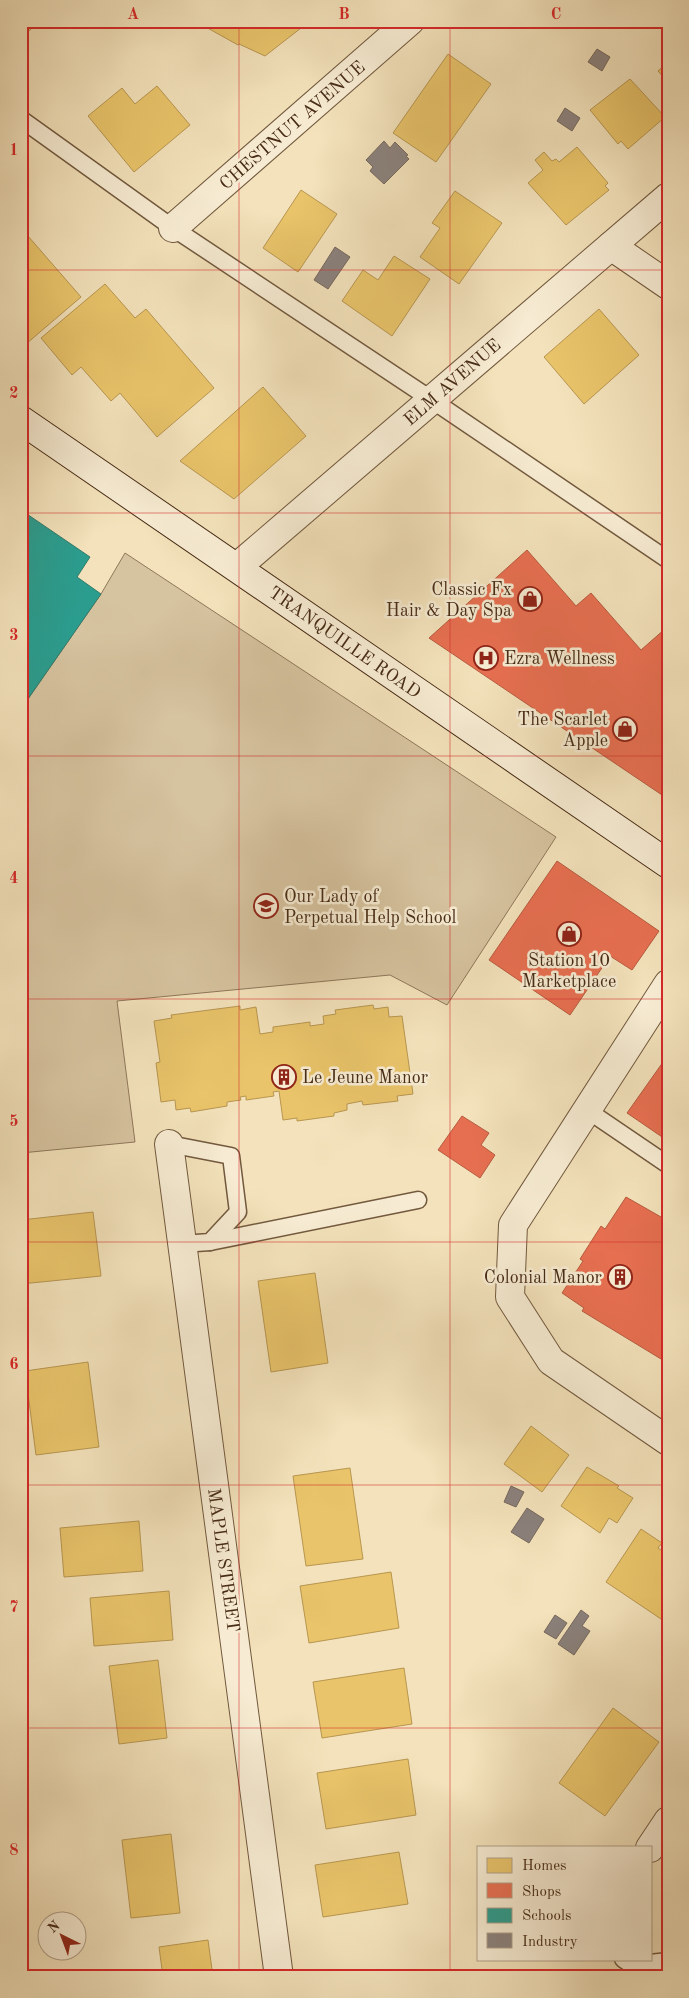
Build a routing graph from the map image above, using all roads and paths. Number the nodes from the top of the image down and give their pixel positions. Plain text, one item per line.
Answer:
1 (410, 21) edge
2 (21, 120) edge
3 (668, 197) edge
4 (173, 228) junction
5 (611, 246) junction
6 (668, 285) edge
7 (432, 400) junction
8 (21, 420) edge
9 (668, 560) edge
10 (237, 567) junction
11 (668, 864) edge
12 (668, 984) edge
13 (587, 1110) junction
14 (169, 1144) joint
15 (668, 1165) edge
16 (418, 1200) dead end
17 (210, 1242) junction
18 (182, 1244) junction
19 (668, 1441) edge
20 (668, 1821) edge
21 (651, 1846) edge
22 (624, 1960) edge
23 (668, 1961) edge
24 (279, 1977) edge

1 - 4 street, CHESTNUT AVENUE
2 - 4 lane
3 - 5 street, ELM AVENUE
4 - 7 lane
5 - 6 street
5 - 7 street, ELM AVENUE
7 - 9 lane
7 - 10 street, ELM AVENUE
8 - 10 street, TRANQUILLE ROAD
10 - 11 street, TRANQUILLE ROAD
12 - 13 street
13 - 15 lane
13 - 19 street
14 - 17 lane
14 - 18 street, MAPLE STREET
16 - 17 lane
17 - 18 lane
18 - 24 street, MAPLE STREET
20 - 21 street
22 - 23 lane

